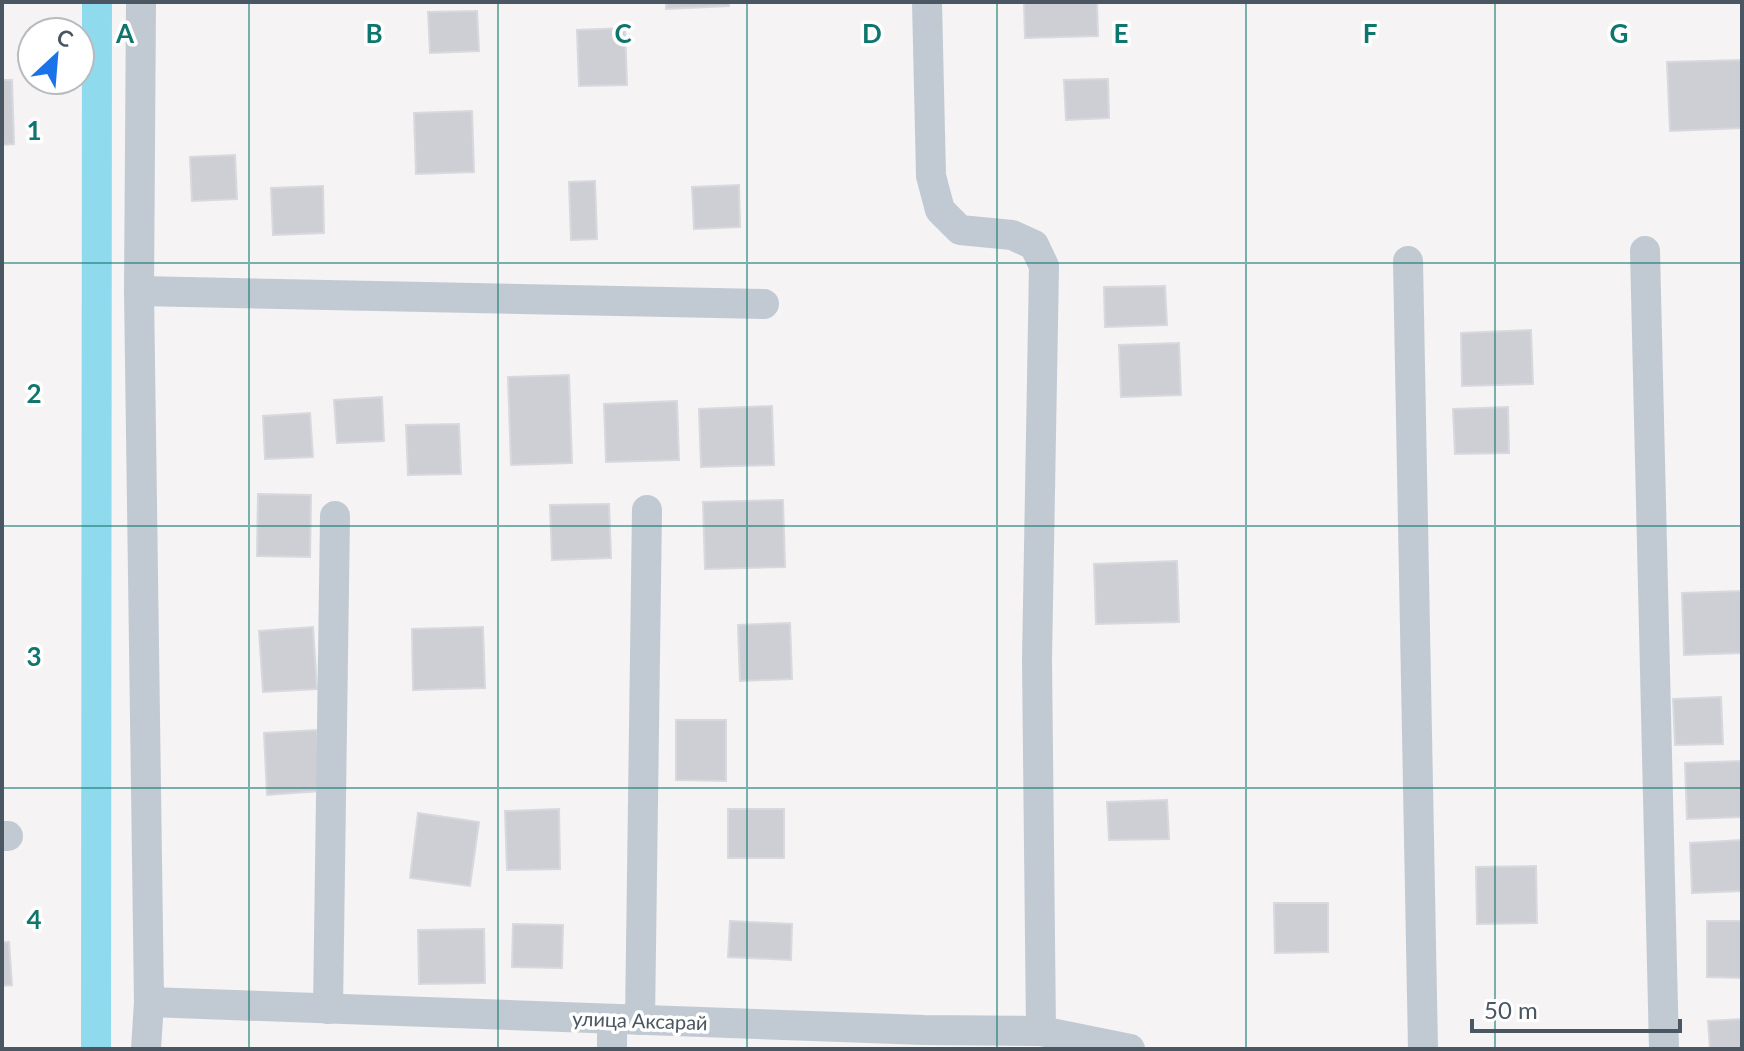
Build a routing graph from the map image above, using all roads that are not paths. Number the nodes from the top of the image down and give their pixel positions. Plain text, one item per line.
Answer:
1 (141, 2) edge
2 (927, 2) edge
3 (1645, 251) dead end
4 (1408, 261) dead end
5 (139, 291) junction
6 (764, 304) dead end
7 (647, 510) dead end
8 (335, 516) dead end
9 (149, 1002) junction
10 (328, 1009) junction
11 (626, 1019) junction
12 (1041, 1031) junction
13 (925, 1040) edge
14 (146, 1049) edge
15 (612, 1049) edge
16 (1130, 1049) edge
17 (1423, 1049) edge
18 (1664, 1049) edge

1 - 5 street
2 - 12 street
3 - 18 street
4 - 17 street
5 - 6 street
5 - 9 street
7 - 11 street
8 - 10 street
9 - 10 street, улица Аксарай
9 - 14 street
10 - 11 street, улица Аксарай
11 - 13 street, улица Аксарай
11 - 15 street
12 - 13 street, улица Аксарай
12 - 16 street, улица Аксарай

